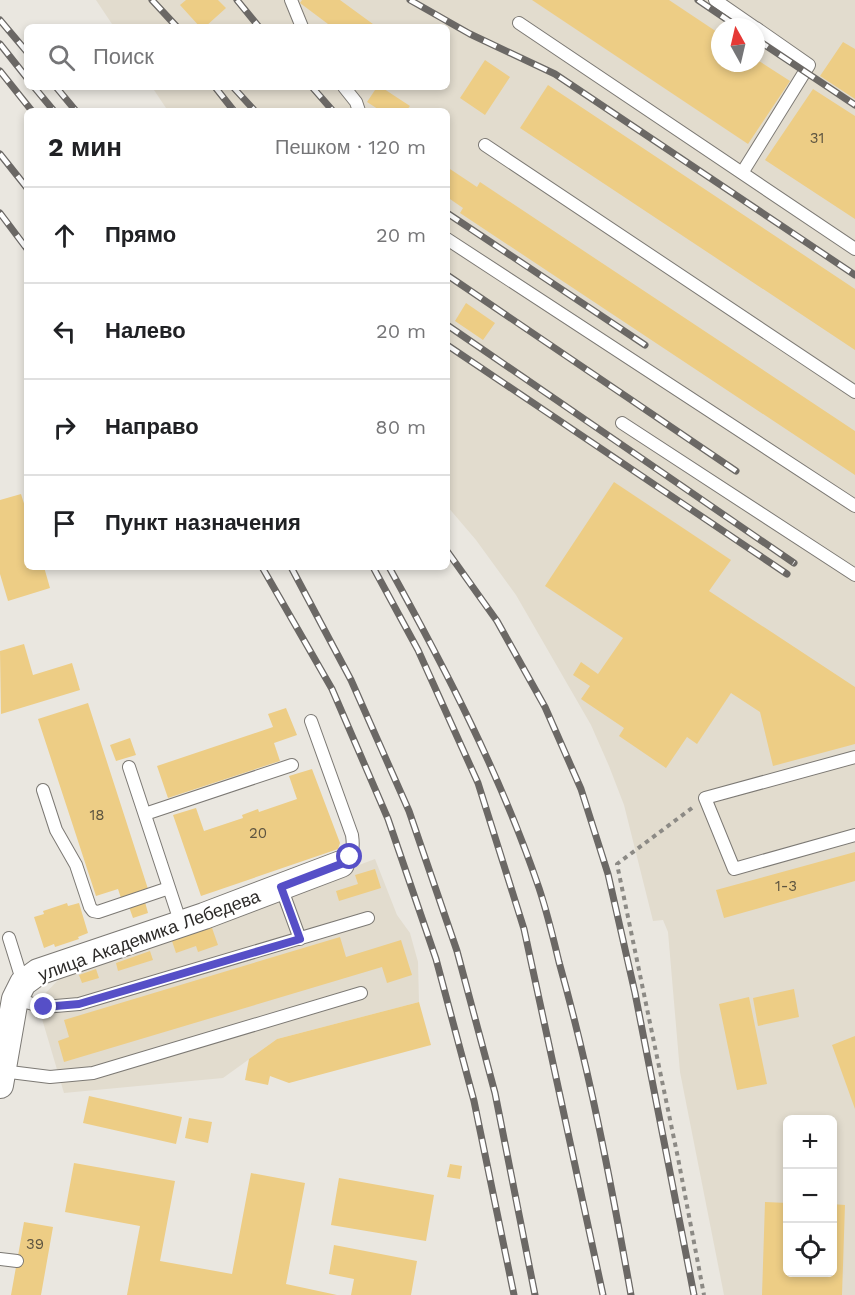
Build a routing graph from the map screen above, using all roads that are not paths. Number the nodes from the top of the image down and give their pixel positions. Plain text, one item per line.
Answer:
1 (291, 0) edge
2 (715, 0) edge
3 (741, 18) edge
4 (519, 23) dead end
5 (301, 24) edge
6 (765, 35) edge
7 (346, 90) edge
8 (358, 108) edge
9 (485, 145) dead end
10 (742, 173) junction
11 (450, 241) edge
12 (855, 249) edge
13 (855, 392) edge
14 (622, 423) dead end
15 (855, 506) edge
16 (855, 575) edge
17 (311, 722) dead end
18 (855, 757) edge
19 (292, 765) dead end
20 (129, 767) dead end
21 (43, 790) dead end
22 (145, 814) junction
23 (855, 835) edge
24 (341, 864) joint
25 (281, 887) junction
26 (169, 888) junction
27 (368, 918) dead end
28 (181, 924) junction
29 (9, 938) dead end
30 (300, 939) junction
31 (19, 991) junction
32 (361, 993) dead end
33 (1, 1078) edge
34 (0, 1259) edge
35 (17, 1261) dead end

1 - 5 lane
2 - 3 lane
4 - 10 lane
6 - 10 lane
7 - 8 lane
9 - 13 lane
10 - 12 lane
11 - 15 lane
14 - 16 lane
17 - 24 lane
18 - 23 lane
19 - 22 lane
20 - 22 lane
21 - 26 lane
22 - 26 lane
24 - 25 street, улица Академика Лебедева
25 - 28 street, улица Академика Лебедева
25 - 30 lane
26 - 28 lane
27 - 30 lane
28 - 31 street, улица Академика Лебедева
29 - 31 lane
30 - 31 lane
31 - 33 street
32 - 33 lane
34 - 35 lane

